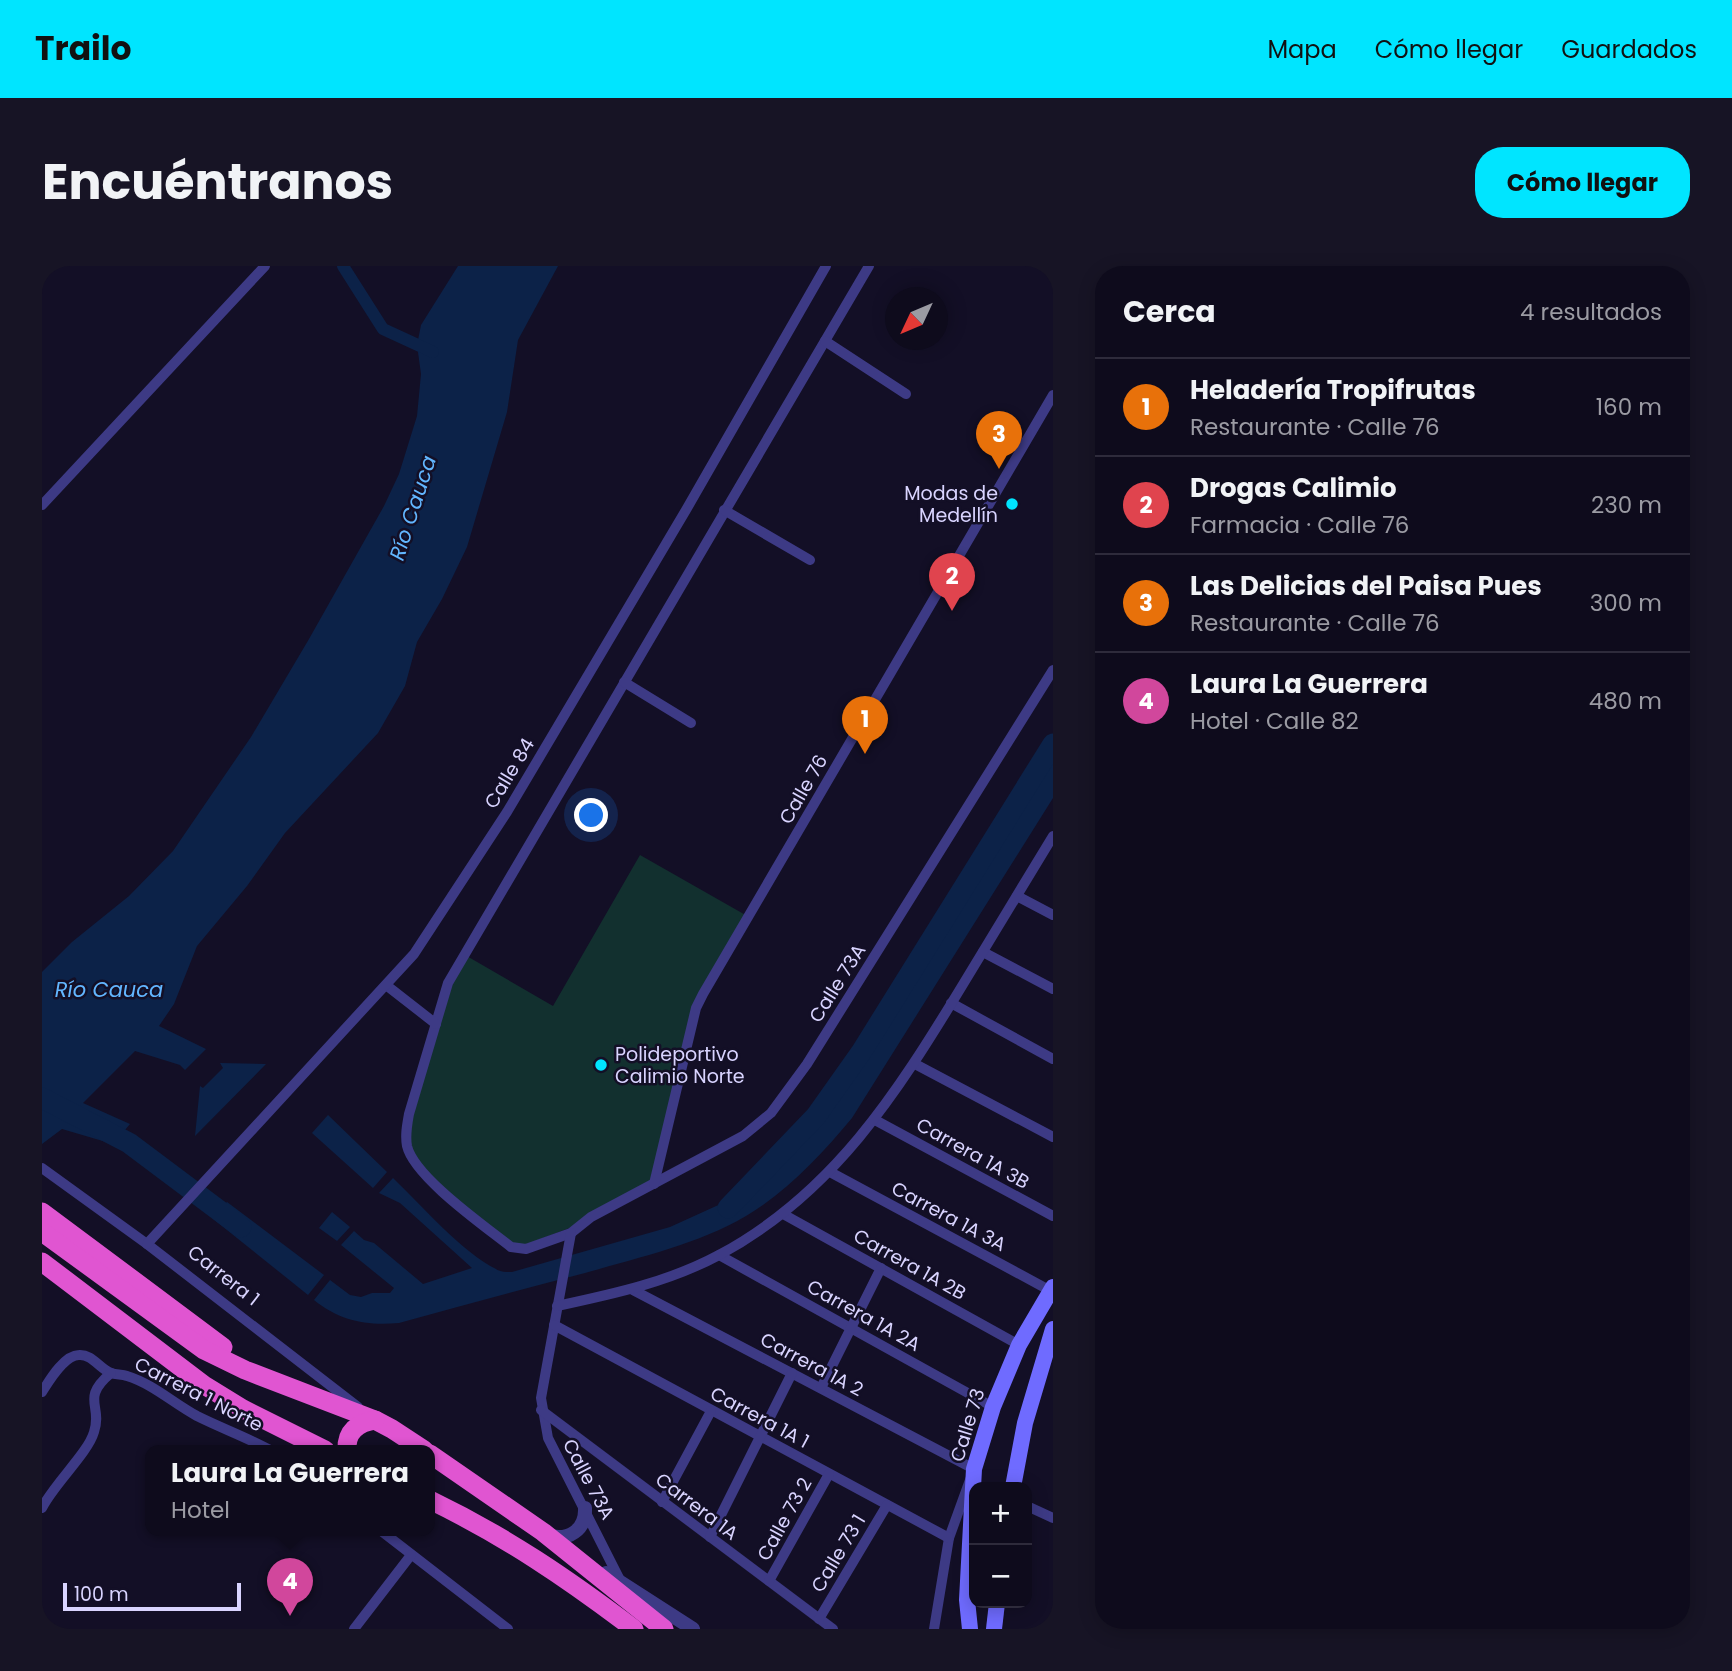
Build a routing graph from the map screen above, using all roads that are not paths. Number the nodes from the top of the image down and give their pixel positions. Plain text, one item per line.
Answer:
1 (265, 266) edge
2 (826, 266) edge
3 (869, 266) edge
4 (825, 341) junction
5 (906, 394) dead end
6 (1053, 395) edge
7 (42, 505) edge
8 (724, 510) junction
9 (810, 560) dead end
10 (1053, 670) edge
11 (624, 682) junction
12 (691, 723) dead end
13 (1053, 837) edge
14 (1017, 896) junction
15 (1053, 915) edge
16 (983, 952) junction
17 (386, 985) junction
18 (1053, 989) edge
19 (951, 1003) junction
20 (436, 1024) junction
21 (1053, 1059) edge
22 (915, 1064) junction
23 (875, 1120) junction
24 (1053, 1137) edge
25 (42, 1168) edge
26 (830, 1172) junction
27 (654, 1184) junction
28 (42, 1212) edge
29 (783, 1214) junction
30 (1053, 1216) edge
31 (42, 1232) edge
32 (571, 1233) junction
33 (147, 1244) junction
34 (81, 1251) junction
35 (719, 1255) junction
36 (42, 1262) edge
37 (881, 1268) junction
38 (1052, 1289) edge
39 (633, 1290) junction
40 (557, 1306) junction
41 (554, 1325) junction
42 (851, 1328) junction
43 (1051, 1339) edge
44 (1019, 1345) junction
45 (111, 1373) junction
46 (792, 1373) junction
47 (821, 1388) junction
48 (42, 1392) edge
49 (993, 1407) junction
50 (541, 1410) junction
51 (711, 1410) junction
52 (375, 1420) junction
53 (760, 1437) junction
54 (260, 1445) edge
55 (316, 1445) edge
56 (347, 1445) edge
57 (416, 1445) edge
58 (435, 1457) edge
59 (974, 1469) junction
60 (830, 1474) junction
61 (1014, 1482) edge
62 (435, 1502) edge
63 (662, 1502) junction
64 (887, 1505) junction
65 (42, 1508) edge
66 (585, 1508) junction
67 (1032, 1508) edge
68 (1053, 1518) edge
69 (543, 1532) junction
70 (387, 1536) edge
71 (710, 1537) junction
72 (949, 1538) junction
73 (411, 1555) junction
74 (568, 1580) junction
75 (769, 1581) junction
76 (621, 1582) junction
77 (967, 1600) junction
78 (996, 1608) edge
79 (819, 1619) junction
80 (661, 1627) edge
81 (354, 1629) edge
82 (508, 1629) edge
83 (620, 1629) edge
84 (634, 1629) edge
85 (693, 1629) edge
86 (833, 1629) edge
87 (934, 1629) edge
88 (959, 1629) edge
89 (970, 1629) edge
90 (994, 1629) edge

1 - 7 street
2 - 17 street, Calle 84
3 - 4 street
4 - 5 street
4 - 8 street
6 - 27 street, Calle 76
8 - 9 street
8 - 11 street
10 - 27 street, Calle 73A
11 - 12 street
11 - 20 street
13 - 14 street
14 - 15 street
14 - 16 street
16 - 18 street
16 - 19 street
17 - 20 street
17 - 33 street, Calle 84
19 - 21 street
19 - 22 street
20 - 32 street, Calle 73A
22 - 23 street
22 - 24 street
23 - 26 street
23 - 30 street, Carrera 1A 3B
25 - 33 street, Carrera 1
26 - 29 street
26 - 38 street, Carrera 1A 3A
27 - 32 street, Calle 73A
28 - 34 highway
29 - 35 street
29 - 37 street, Carrera 1A 2B
31 - 34 highway
32 - 40 street, Calle 73A
33 - 52 street, Carrera 1
34 - 52 highway, Carrera 1
35 - 39 street
35 - 42 street, Carrera 1A 2A
36 - 55 highway
37 - 42 street
37 - 44 street, Carrera 1A 2B
38 - 44 main road, Calle 73
39 - 40 street
39 - 46 street, Carrera 1A 2
40 - 41 street, Calle 73A
41 - 50 street, Calle 73A
41 - 51 street, Carrera 1A 1
42 - 47 street
42 - 49 street, Carrera 1A 2A
43 - 61 main road
44 - 49 main road, Calle 73
45 - 48 street
45 - 54 street, Carrera 1 Norte
45 - 65 street
46 - 47 street, Carrera 1A 2
46 - 53 street
47 - 59 street, Carrera 1A 2
49 - 59 main road, Calle 73
50 - 63 street, Carrera 1A
50 - 66 street, Calle 73A
51 - 53 street, Carrera 1A 1
51 - 63 street
52 - 56 highway
52 - 57 highway, Carrera 1
53 - 60 street, Carrera 1A 1
53 - 71 street
58 - 69 highway
59 - 72 street
59 - 77 main road, Calle 73
60 - 64 street, Carrera 1A 1
60 - 75 street, Calle 73 2
62 - 74 highway
63 - 71 street, Carrera 1A
64 - 72 street, Carrera 1A 1
64 - 79 street, Calle 73 1
66 - 69 street
66 - 76 street, Calle 73A
67 - 68 street
69 - 76 street
69 - 80 highway
70 - 73 street
71 - 75 street, Carrera 1A
72 - 87 street
73 - 81 street
73 - 82 street
74 - 83 street
74 - 84 highway
75 - 79 street, Carrera 1A
76 - 85 street
77 - 88 main road
77 - 89 main road, Calle 73
78 - 90 main road
79 - 86 street, Carrera 1A

